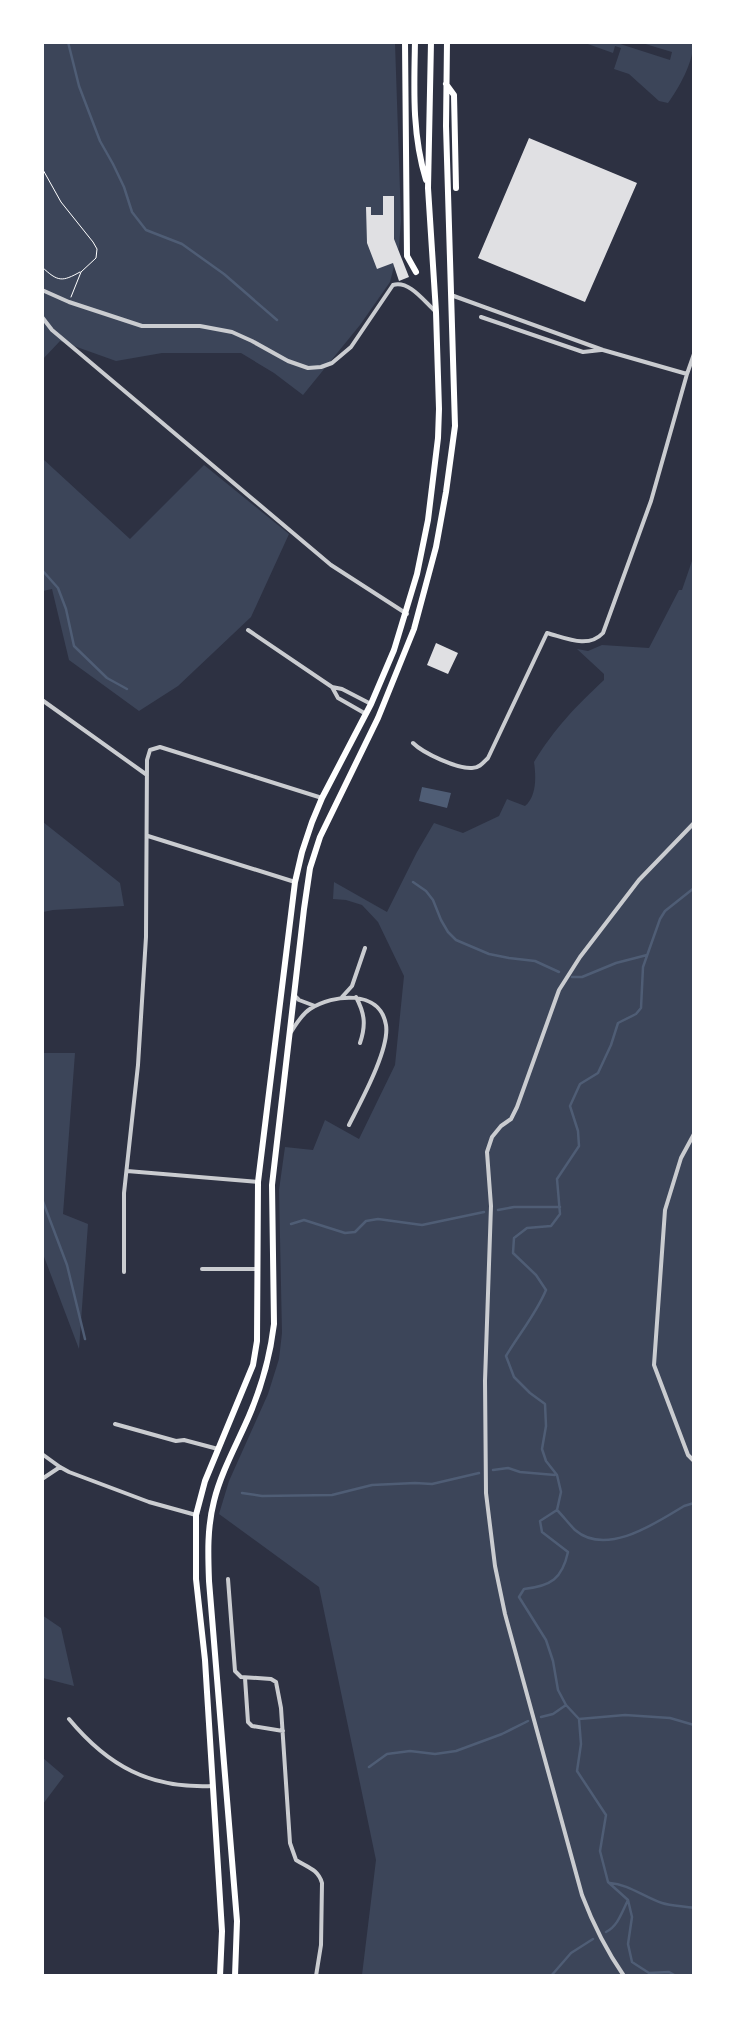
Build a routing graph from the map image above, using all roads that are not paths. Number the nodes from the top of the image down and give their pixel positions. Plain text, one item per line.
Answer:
1 (406, 42) edge
2 (415, 42) edge
3 (432, 42) edge
4 (447, 42) edge
5 (446, 84) junction
6 (428, 188) junction
7 (456, 188) dead end
8 (416, 272) dead end
9 (42, 290) edge
10 (451, 295) junction
11 (436, 312) junction
12 (42, 317) edge
13 (481, 317) dead end
14 (603, 350) junction
15 (694, 354) edge
16 (687, 374) junction
17 (407, 614) junction
18 (248, 630) dead end
19 (332, 687) junction
20 (42, 700) edge
21 (371, 704) junction
22 (366, 714) junction
23 (413, 743) dead end
24 (147, 776) junction
25 (322, 798) junction
26 (694, 823) edge
27 (148, 836) junction
28 (295, 882) junction
29 (365, 948) dead end
30 (294, 995) junction
31 (342, 997) junction
32 (356, 997) junction
33 (316, 1006) junction
34 (289, 1034) junction
35 (360, 1043) dead end
36 (349, 1125) dead end
37 (694, 1134) edge
38 (126, 1172) junction
39 (258, 1182) junction
40 (202, 1269) dead end
41 (258, 1269) junction
42 (124, 1272) dead end
43 (115, 1424) dead end
44 (218, 1448) junction
45 (42, 1454) edge
46 (694, 1461) edge
47 (60, 1467) junction
48 (42, 1480) edge
49 (196, 1515) junction
50 (228, 1579) dead end
51 (245, 1678) junction
52 (68, 1719) dead end
53 (282, 1731) junction
54 (213, 1786) junction
55 (220, 1976) edge
56 (235, 1976) edge
57 (316, 1976) edge
58 (624, 1976) edge

1 - 8 highway
2 - 6 highway
3 - 6 highway
4 - 5 highway
5 - 7 highway
5 - 10 highway
6 - 11 highway
9 - 11 street
10 - 14 street
10 - 30 highway
11 - 17 highway
12 - 17 street
13 - 14 street
14 - 16 street
15 - 16 street
16 - 23 street
17 - 21 highway
18 - 19 street
19 - 21 street
19 - 22 street
20 - 24 street
21 - 22 highway
22 - 25 highway
24 - 25 street
24 - 27 street
25 - 28 highway
26 - 58 street
27 - 28 street
27 - 38 street
28 - 39 highway
29 - 31 street
30 - 33 street
30 - 34 highway
31 - 32 street
31 - 33 street
32 - 35 street
32 - 36 street
33 - 34 street
34 - 56 highway
37 - 46 street
38 - 39 street
38 - 42 street
39 - 41 highway
40 - 41 street
41 - 44 highway
43 - 44 street
44 - 49 highway
45 - 47 street
47 - 48 street
47 - 49 street
49 - 54 highway
50 - 51 street
51 - 53 street
51 - 53 street
52 - 54 street
53 - 57 street
54 - 55 highway

